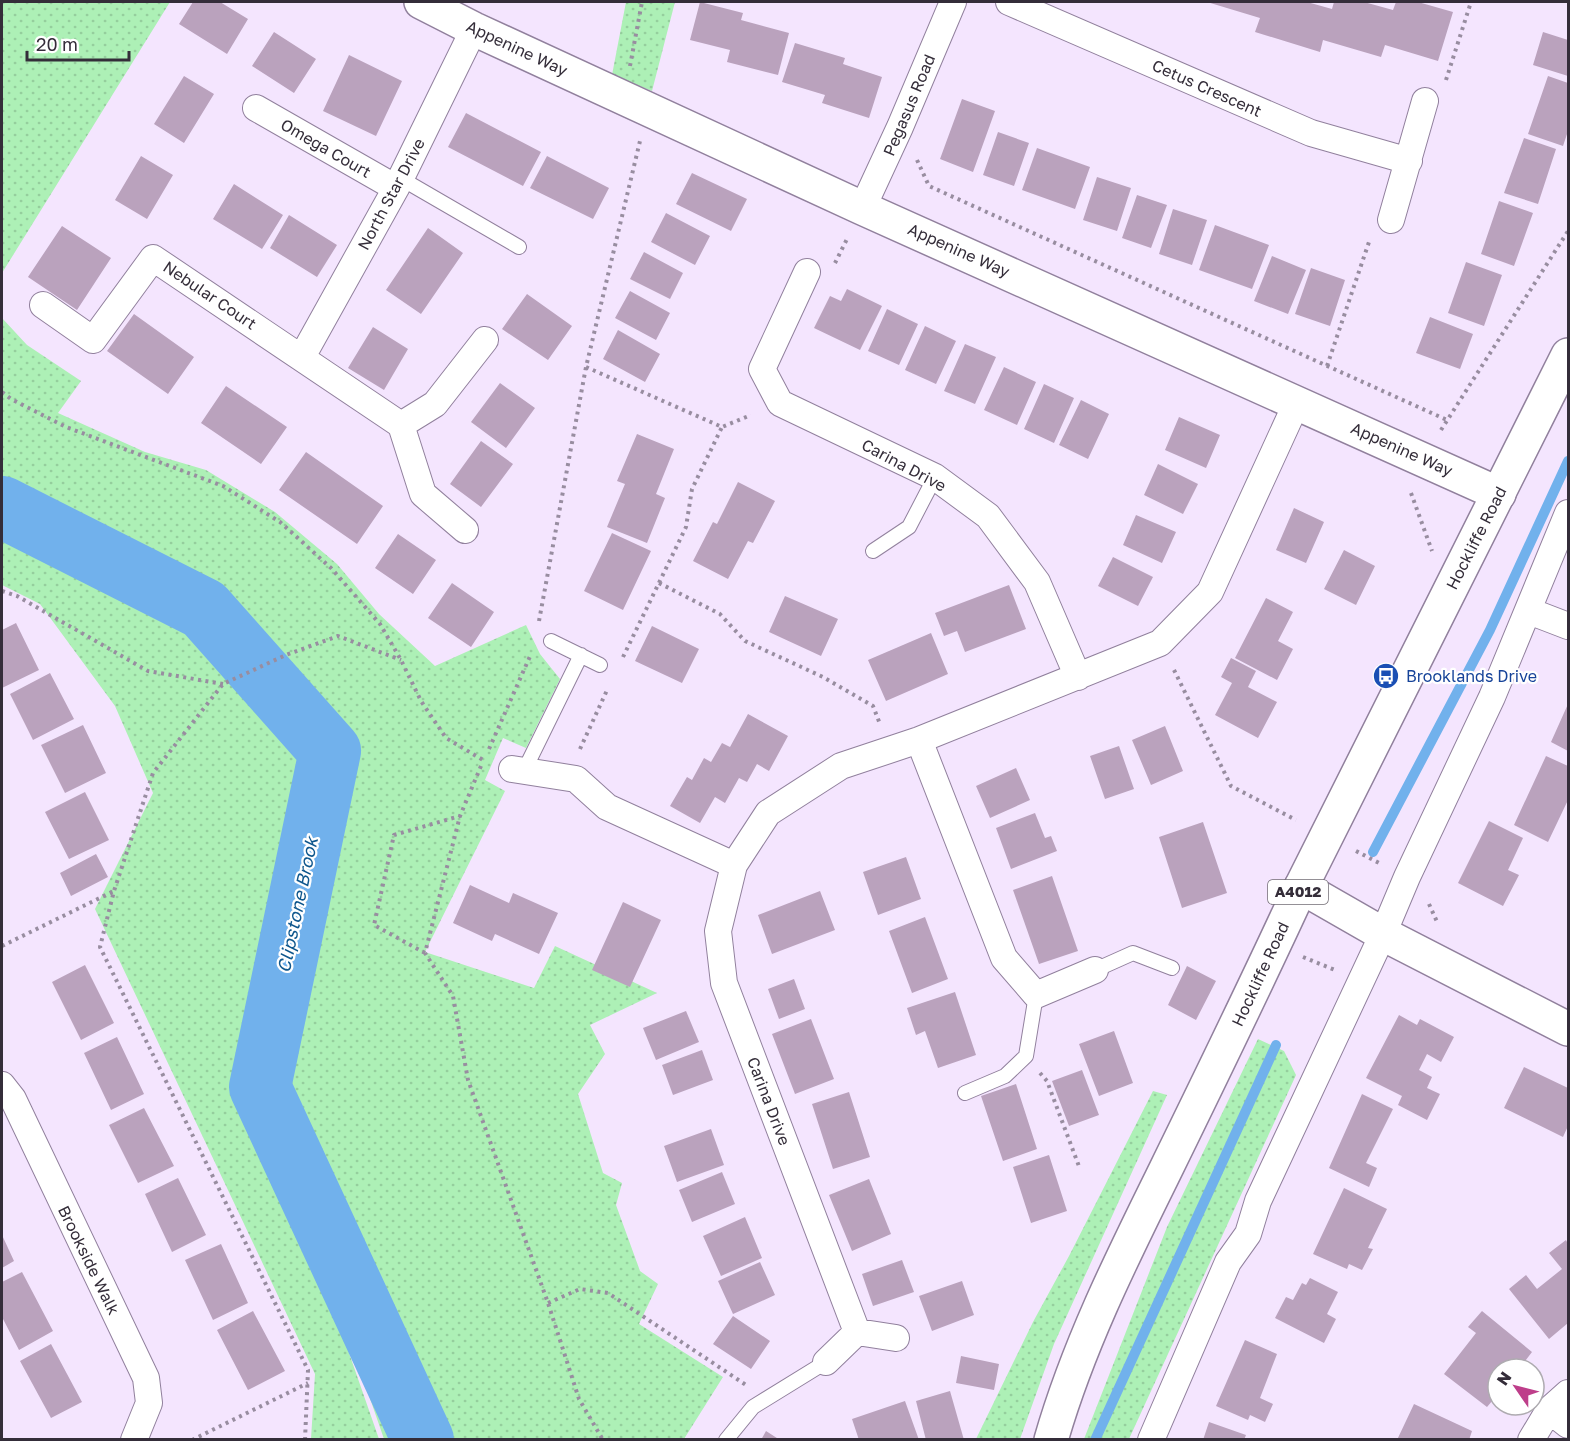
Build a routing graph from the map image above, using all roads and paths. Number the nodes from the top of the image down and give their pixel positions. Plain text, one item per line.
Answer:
1 (421, 2) edge
2 (642, 2) edge
3 (953, 2) edge
4 (1009, 2) edge
5 (1471, 2) edge
6 (474, 28) junction
7 (624, 98) junction
8 (1425, 101) joint
9 (256, 108) dead end
10 (900, 127) junction
11 (1409, 161) junction
12 (398, 183) junction
13 (863, 207) junction
14 (1391, 220) joint
15 (1569, 231) edge
16 (519, 247) dead end
17 (807, 272) joint
18 (43, 305) dead end
19 (485, 340) dead end
20 (1569, 355) edge
21 (302, 357) junction
22 (1327, 366) junction
23 (586, 367) dead end
24 (2, 392) edge
25 (1297, 402) junction
26 (780, 403) junction
27 (1447, 420) junction
28 (401, 425) junction
29 (722, 427) junction
30 (1435, 439) dead end
31 (935, 477) junction
32 (1499, 494) junction
33 (1569, 513) edge
34 (465, 530) dead end
35 (873, 551) dead end
36 (659, 583) junction
37 (2, 591) edge
38 (1528, 611) junction
39 (1569, 626) edge
40 (551, 641) dead end
41 (1161, 643) junction
42 (580, 655) junction
43 (401, 660) junction
44 (620, 663) dead end
45 (600, 665) dead end
46 (1078, 677) junction
47 (610, 683) dead end
48 (223, 684) junction
49 (919, 740) junction
50 (889, 750) junction
51 (518, 770) junction
52 (576, 779) junction
53 (460, 816) dead end
54 (1303, 823) dead end
55 (1354, 849) dead end
56 (1382, 864) dead end
57 (734, 865) junction
58 (1301, 887) junction
59 (114, 891) junction
60 (1424, 894) dead end
61 (1442, 932) dead end
62 (1383, 934) junction
63 (2, 946) edge
64 (425, 953) dead end
65 (1172, 968) dead end
66 (1095, 970) joint
67 (1036, 995) junction
68 (1569, 1029) edge
69 (1026, 1056) junction
70 (2, 1085) edge
71 (965, 1093) dead end
72 (1080, 1169) dead end
73 (548, 1303) dead end
74 (857, 1332) junction
75 (896, 1338) dead end
76 (826, 1362) joint
77 (308, 1382) junction
78 (1569, 1393) edge
79 (767, 1398) junction
80 (1559, 1418) edge
81 (134, 1440) edge
82 (192, 1440) edge
83 (305, 1440) edge
84 (726, 1440) edge
85 (1051, 1440) edge
86 (1151, 1440) edge
87 (1531, 1440) edge

1 - 6 street, Appenine Way
2 - 7 path
3 - 10 street, Pegasus Road
4 - 11 street, Cetus Crescent
5 - 8 path
6 - 7 street, Appenine Way
6 - 12 street, North Star Drive
7 - 13 street, Appenine Way
8 - 11 street
9 - 12 street, Omega Court
10 - 13 street, Pegasus Road
10 - 22 path
11 - 14 street
12 - 16 lane
12 - 21 street, North Star Drive
13 - 17 path
13 - 25 street, Appenine Way
14 - 22 path
15 - 27 path
17 - 26 street
18 - 21 street, Nebular Court
19 - 28 street
20 - 32 street, Hockliffe Road / A4012
21 - 28 street, Nebular Court
22 - 27 path
23 - 29 path
24 - 43 path
25 - 32 street, Appenine Way
25 - 41 street, Carina Drive
26 - 29 path
26 - 31 street, Carina Drive
27 - 30 path
28 - 34 street
29 - 36 path
31 - 35 lane
31 - 46 street, Carina Drive
32 - 58 street, Hockliffe Road / A4012
33 - 38 street
36 - 44 path
36 - 50 path
37 - 48 path
38 - 39 street
38 - 62 street
40 - 42 lane
41 - 46 street, Carina Drive
41 - 54 path
42 - 45 lane
42 - 51 lane
43 - 48 path
43 - 51 path
46 - 49 street, Carina Drive
47 - 52 path
48 - 59 path
49 - 50 street, Carina Drive
49 - 67 street
50 - 57 street, Carina Drive
51 - 52 street
52 - 57 street
53 - 64 path
55 - 56 path
57 - 74 street, Carina Drive
58 - 62 street
58 - 85 street, Hockliffe Road / A4012
59 - 63 path
59 - 77 path
60 - 61 path
62 - 68 street
62 - 86 street
65 - 66 lane
66 - 67 street
67 - 69 lane
69 - 71 lane
69 - 72 path
70 - 81 street, Brookside Walk
73 - 79 path
74 - 75 street
74 - 76 street
76 - 79 lane
77 - 82 path
77 - 83 path
78 - 80 street
79 - 84 lane
80 - 87 street

